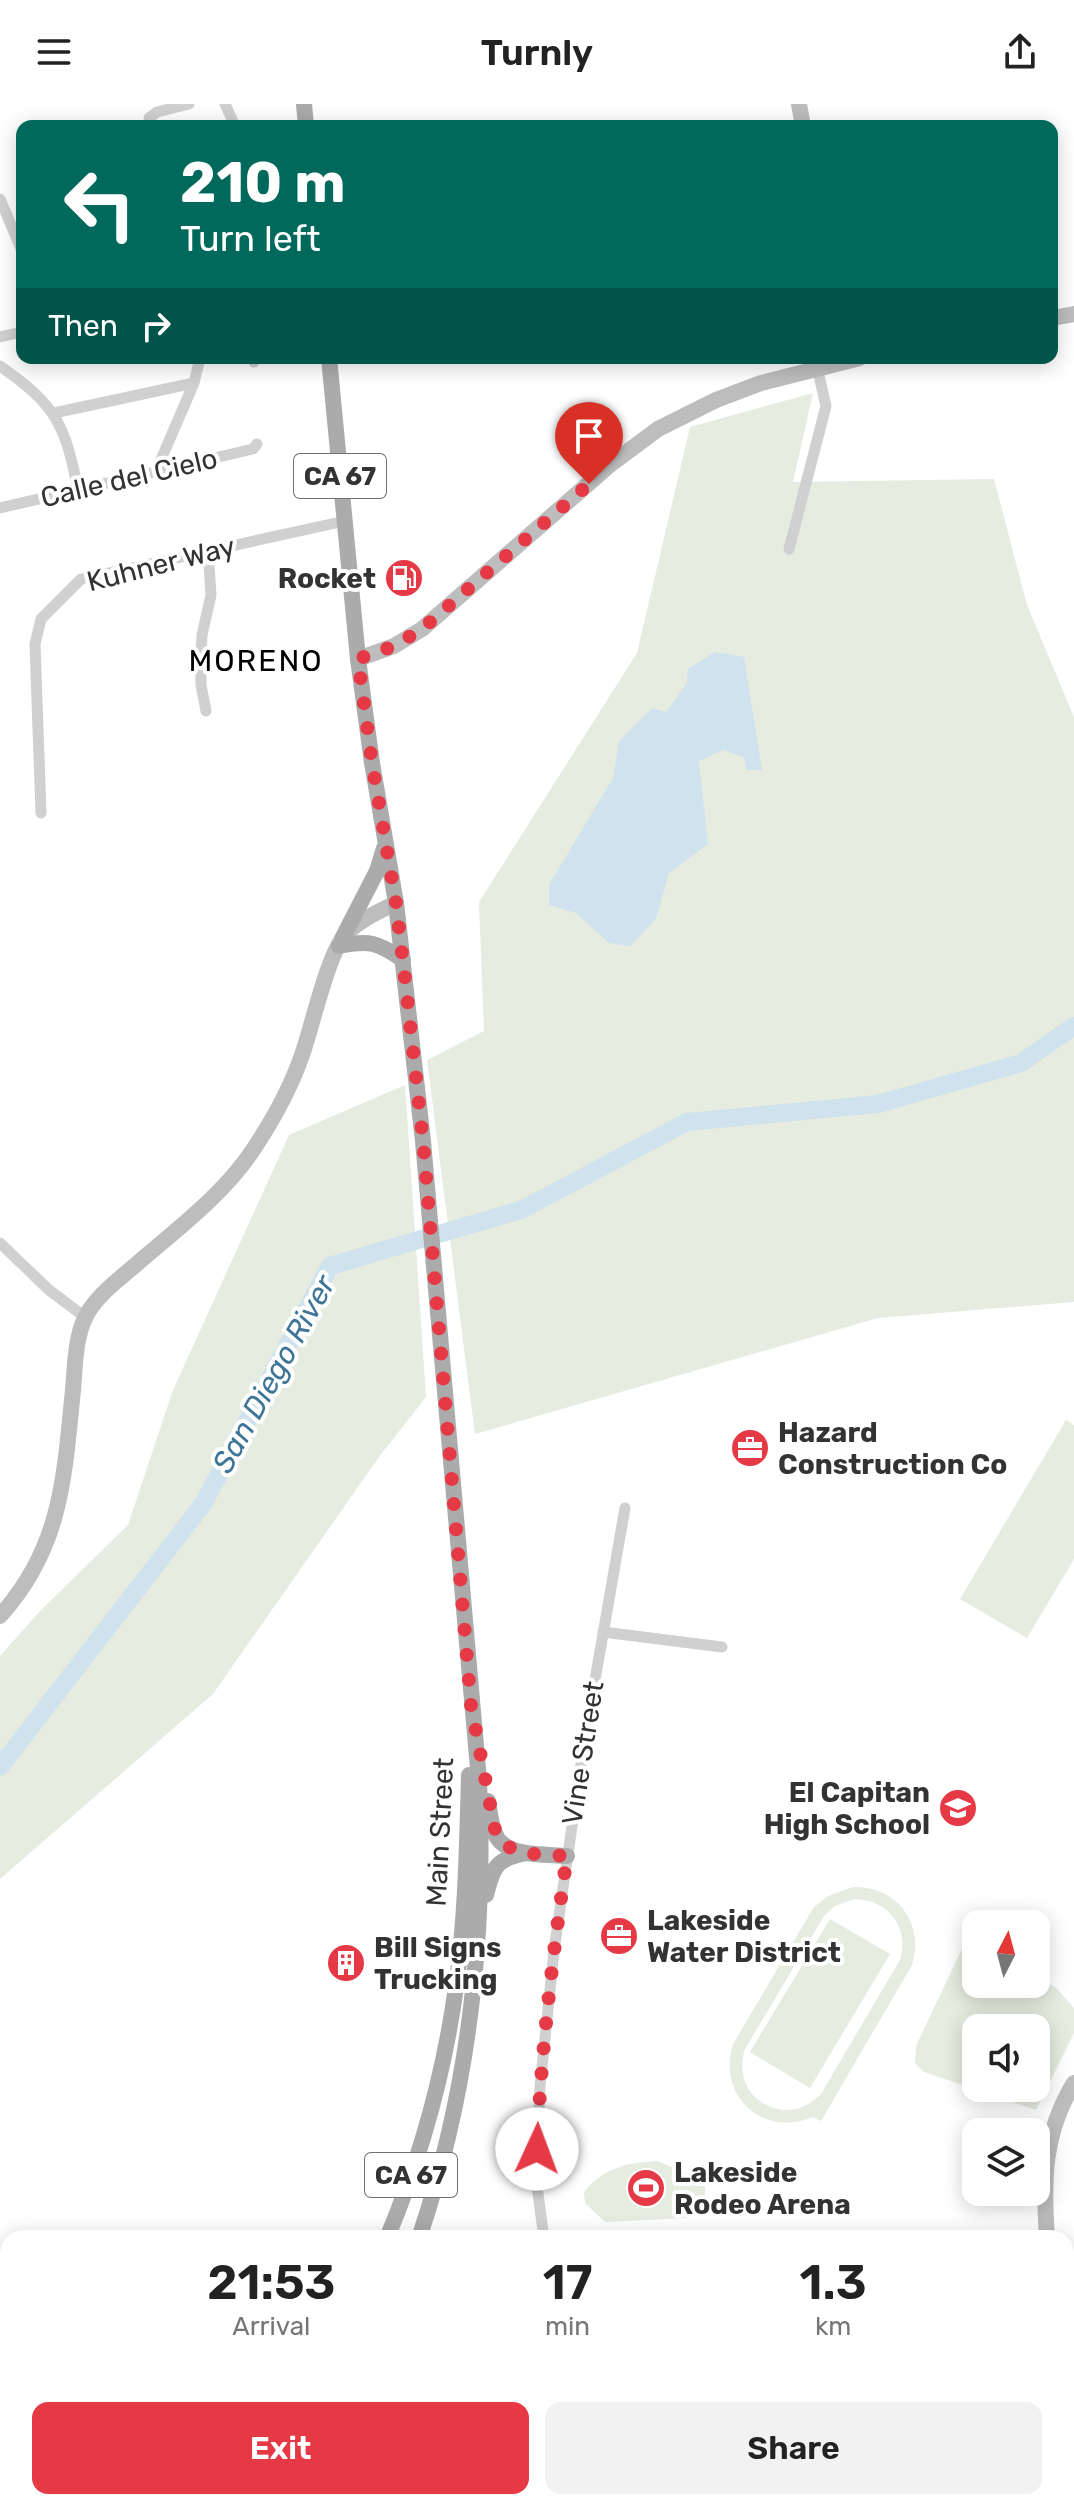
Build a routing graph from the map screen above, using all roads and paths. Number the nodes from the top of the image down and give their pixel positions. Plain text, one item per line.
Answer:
1 (189, 104) edge
2 (150, 120) edge
3 (0, 199) edge
4 (16, 237) edge
5 (199, 364) edge
6 (330, 364) edge
7 (826, 364) edge
8 (0, 366) edge
9 (817, 367) junction
10 (194, 383) junction
11 (54, 413) junction
12 (257, 444) dead end
13 (156, 471) junction
14 (78, 490) junction
15 (0, 508) edge
16 (345, 521) junction
17 (789, 549) dead end
18 (208, 550) junction
19 (358, 659) junction
20 (206, 711) dead end
21 (41, 813) dead end
22 (386, 843) junction
23 (396, 903) junction
24 (341, 941) junction
25 (403, 960) junction
26 (0, 1243) edge
27 (85, 1317) junction
28 (625, 1508) dead end
29 (0, 1616) edge
30 (603, 1632) junction
31 (722, 1647) dead end
32 (471, 1705) junction
33 (528, 1853) junction
34 (567, 1856) junction
35 (478, 1928) junction
36 (1074, 2083) edge
37 (390, 2230) edge
38 (422, 2230) edge
39 (543, 2230) edge
40 (1047, 2230) edge

1 - 2 street
3 - 4 street
5 - 10 street
6 - 16 main road, Main Street / CA 67
7 - 9 street
8 - 11 street
9 - 17 street
9 - 19 street
10 - 11 street
10 - 13 street
11 - 14 street
12 - 13 street, Calle del Cielo
13 - 14 street, Calle del Cielo
14 - 15 street, Calle del Cielo
16 - 18 street, Kuhner Way
16 - 19 main road, Main Street / CA 67
18 - 20 street
18 - 21 street, Kuhner Way
19 - 22 main road, Main Street / CA 67
22 - 23 main road, Main Street / CA 67
22 - 24 main road
23 - 24 street
23 - 25 main road, Main Street / CA 67
24 - 25 main road
24 - 27 street
25 - 32 main road, Main Street / CA 67
26 - 27 street
27 - 29 street
28 - 30 street, Vine Street
30 - 31 street
30 - 34 street, Vine Street
32 - 33 main road
32 - 35 main road, Main Street / CA 67
32 - 37 main road, Main Street / CA 67
33 - 34 main road
33 - 35 main road
34 - 39 street, Vine Street
35 - 38 main road, Main Street / CA 67
36 - 40 street

